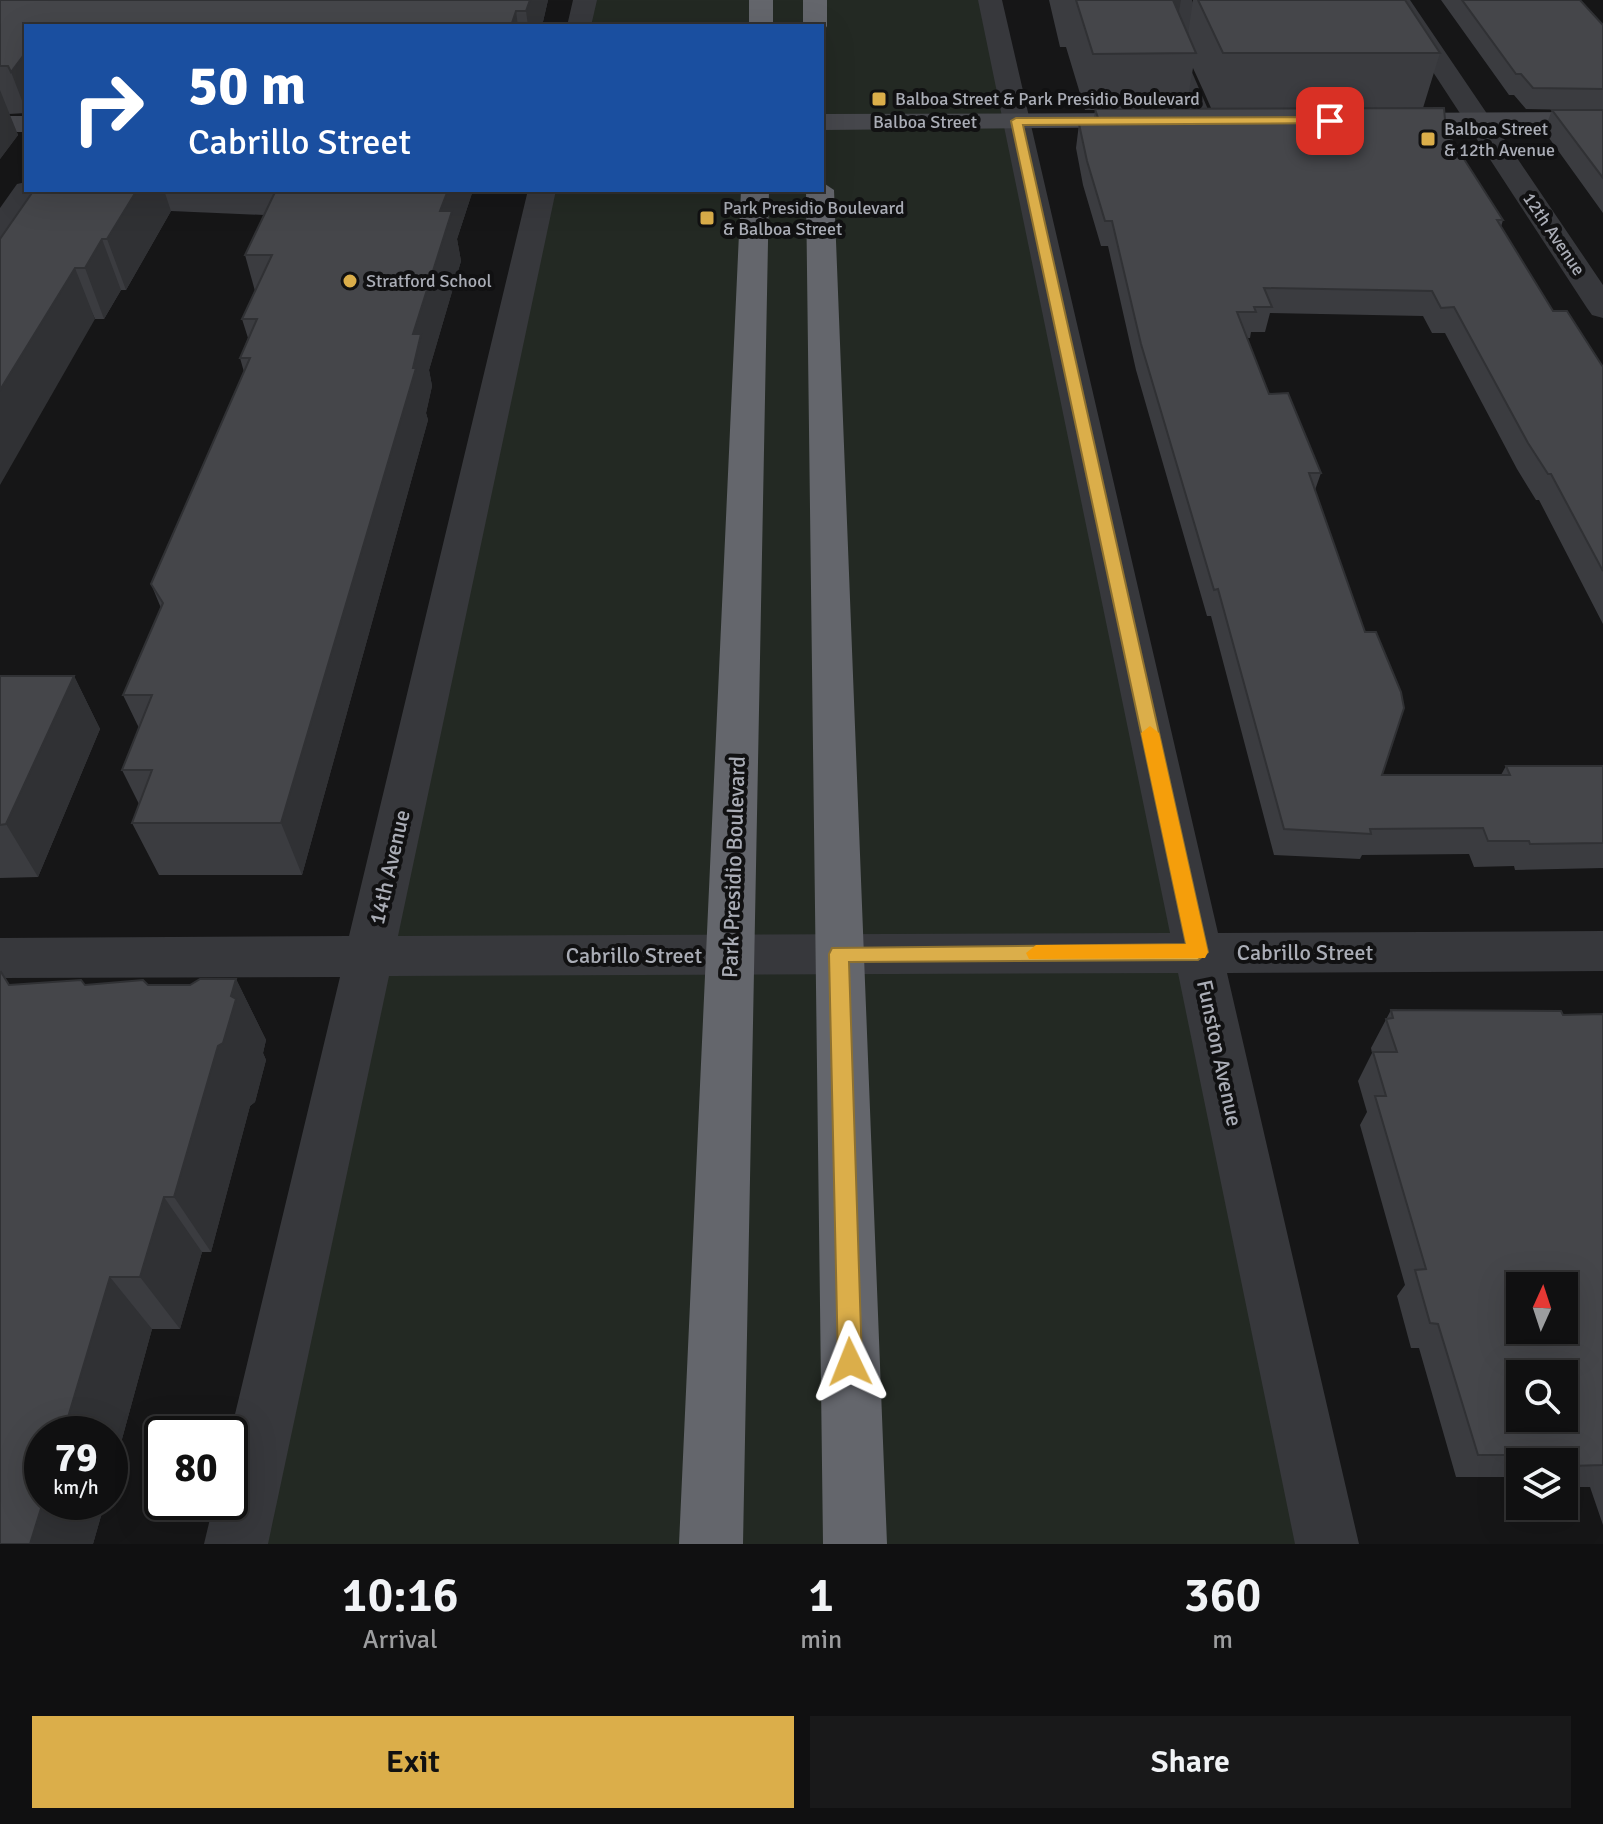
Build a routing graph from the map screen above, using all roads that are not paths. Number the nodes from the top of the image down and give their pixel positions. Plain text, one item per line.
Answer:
1 (585, 0) edge
2 (761, 0) edge
3 (815, 0) edge
4 (990, 0) edge
5 (1183, 0) edge
6 (1398, 0) edge
7 (579, 24) edge
8 (761, 24) edge
9 (815, 24) edge
10 (1603, 120) edge
11 (1016, 121) junction
12 (1203, 121) junction
13 (1235, 121) edge
14 (1362, 121) edge
15 (1478, 121) junction
16 (824, 122) edge
17 (0, 124) edge
18 (24, 124) edge
19 (26, 192) edge
20 (542, 192) edge
21 (755, 192) edge
22 (820, 192) edge
23 (0, 229) edge
24 (1603, 308) edge
25 (1603, 951) edge
26 (1198, 952) junction
27 (839, 954) junction
28 (729, 955) junction
29 (369, 956) junction
30 (0, 958) edge
31 (236, 1544) edge
32 (711, 1544) edge
33 (855, 1544) edge
34 (1327, 1544) edge

1 - 7 street
2 - 8 highway
3 - 9 highway
4 - 11 street, Funston Avenue
5 - 12 lane
6 - 15 street, 12th Avenue
10 - 15 street
11 - 12 street, Balboa Street
11 - 16 street, Balboa Street
11 - 26 street, Funston Avenue
12 - 13 street, Balboa Street
14 - 15 street
15 - 24 street, 12th Avenue
17 - 18 street
19 - 23 street
20 - 29 street, 14th Avenue
21 - 28 highway, Park Presidio Boulevard
22 - 27 highway
25 - 26 street, Cabrillo Street
26 - 27 street, Cabrillo Street
26 - 34 street, Funston Avenue
27 - 28 street, Cabrillo Street
27 - 33 highway
28 - 29 street, Cabrillo Street
28 - 32 highway, Park Presidio Boulevard
29 - 30 street, Cabrillo Street
29 - 31 street, 14th Avenue

